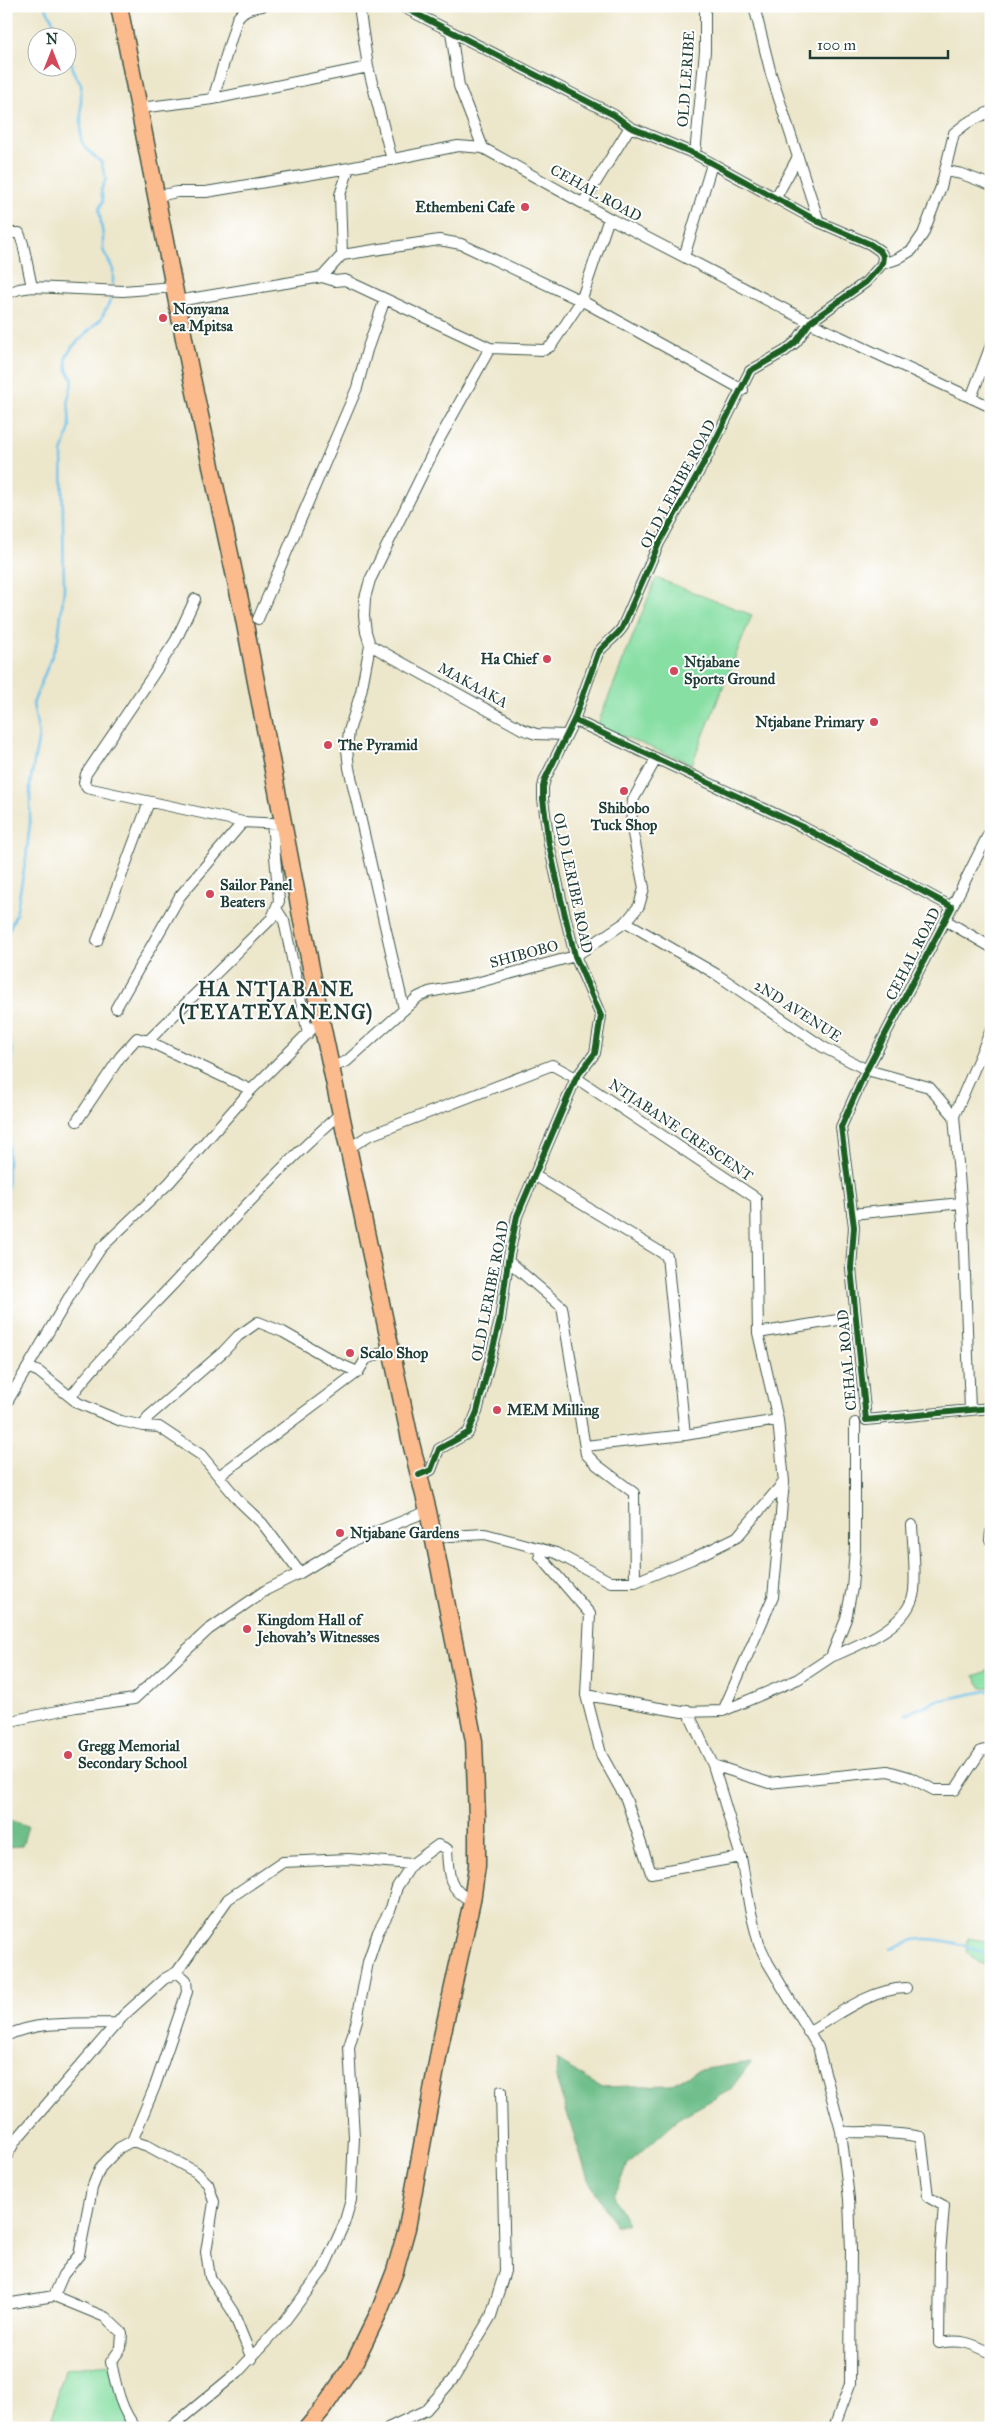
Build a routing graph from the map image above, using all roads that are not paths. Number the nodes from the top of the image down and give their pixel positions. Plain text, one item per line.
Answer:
1 (118, 6) edge
2 (262, 6) edge
3 (359, 6) edge
4 (401, 6) edge
5 (705, 6) edge
6 (754, 6) edge
7 (452, 32) junction
8 (368, 66) junction
9 (213, 99) junction
10 (140, 108) junction
11 (991, 111) edge
12 (630, 127) junction
13 (482, 148) junction
14 (695, 154) junction
15 (798, 157) junction
16 (392, 160) junction
17 (712, 164) junction
18 (349, 168) junction
19 (946, 171) junction
20 (991, 185) edge
21 (158, 196) junction
22 (775, 199) junction
23 (583, 203) junction
24 (610, 218) junction
25 (819, 222) junction
26 (6, 234) edge
27 (342, 256) junction
28 (684, 257) junction
29 (882, 264) junction
30 (322, 277) junction
31 (32, 287) junction
32 (6, 294) edge
33 (176, 294) junction
34 (386, 299) junction
35 (581, 301) junction
36 (810, 322) junction
37 (991, 345) edge
38 (490, 348) junction
39 (743, 390) junction
40 (971, 398) junction
41 (991, 407) edge
42 (194, 600) dead end
43 (258, 619) dead end
44 (370, 645) junction
45 (574, 720) junction
46 (566, 735) junction
47 (656, 759) junction
48 (149, 802) junction
49 (243, 822) junction
50 (277, 823) junction
51 (989, 836) edge
52 (952, 907) junction
53 (277, 910) junction
54 (945, 920) junction
55 (626, 922) junction
56 (96, 941) dead end
57 (991, 947) edge
58 (575, 956) junction
59 (116, 1008) dead end
60 (404, 1009) junction
61 (322, 1020) junction
62 (991, 1030) edge
63 (308, 1034) junction
64 (148, 1041) junction
65 (332, 1067) junction
66 (867, 1070) junction
67 (576, 1078) junction
68 (250, 1090) junction
69 (341, 1113) junction
70 (954, 1116) junction
71 (77, 1122) dead end
72 (349, 1148) junction
73 (534, 1175) junction
74 (961, 1203) junction
75 (852, 1214) junction
76 (508, 1261) junction
77 (856, 1317) junction
78 (758, 1334) junction
79 (391, 1349) junction
80 (28, 1368) junction
81 (358, 1372) junction
82 (70, 1396) junction
83 (6, 1404) edge
84 (991, 1408) edge
85 (970, 1410) junction
86 (778, 1420) junction
87 (855, 1423) dead end
88 (144, 1426) junction
89 (685, 1435) junction
90 (585, 1446) junction
91 (419, 1475) junction
92 (219, 1476) junction
93 (784, 1482) junction
94 (428, 1511) junction
95 (912, 1525) dead end
96 (991, 1532) edge
97 (433, 1537) junction
98 (990, 1540) edge
99 (539, 1548) junction
100 (300, 1573) junction
101 (635, 1582) junction
102 (832, 1657) junction
103 (586, 1695) junction
104 (687, 1710) junction
105 (723, 1711) junction
106 (6, 1722) edge
107 (991, 1749) edge
108 (713, 1765) junction
109 (742, 1856) junction
110 (412, 1864) junction
111 (472, 1901) junction
112 (177, 1972) junction
113 (906, 1988) dead end
114 (118, 2023) junction
115 (808, 2032) junction
116 (6, 2036) edge
117 (501, 2091) dead end
118 (841, 2131) junction
119 (132, 2141) junction
120 (6, 2158) edge
121 (54, 2296) junction
122 (6, 2304) edge
123 (991, 2353) edge
124 (252, 2359) junction
125 (136, 2428) edge
126 (170, 2428) edge
127 (307, 2428) edge
128 (388, 2428) edge
129 (834, 2428) edge

1 - 10 main road
2 - 9 street
3 - 8 street
4 - 7 street
5 - 14 street, OLD LERIBE
6 - 15 street
7 - 12 street
7 - 13 street
8 - 9 street
8 - 16 street
9 - 10 street
10 - 21 main road
11 - 19 street
12 - 14 street
12 - 23 street
13 - 16 street, CEHAL ROAD
13 - 23 street, CEHAL ROAD
14 - 17 street
15 - 22 street
15 - 25 street
16 - 18 street, CEHAL ROAD
17 - 22 street
17 - 28 street
18 - 21 street, CEHAL ROAD
18 - 27 street
19 - 20 street
19 - 29 street
21 - 33 main road
22 - 25 street
23 - 24 street, CEHAL ROAD
24 - 28 street, CEHAL ROAD
24 - 35 street
25 - 29 street
26 - 31 street
27 - 30 street
27 - 35 street
28 - 36 street, CEHAL ROAD
29 - 36 street, OLD LERIBE ROAD
30 - 33 street
30 - 34 street
31 - 32 street
31 - 33 street
33 - 50 main road
34 - 38 street
34 - 43 street
35 - 38 street
35 - 39 street
36 - 39 street, OLD LERIBE ROAD
36 - 40 street, CEHAL ROAD
37 - 40 street
38 - 44 street
39 - 45 street, OLD LERIBE ROAD
40 - 41 street, CEHAL ROAD
42 - 48 street
44 - 46 street, MAKAAKA
44 - 60 street
45 - 46 street, OLD LERIBE ROAD
45 - 47 street, CEHAL ROAD
46 - 58 street, OLD LERIBE ROAD
47 - 52 street, CEHAL ROAD
47 - 55 street, SHIBOBO
48 - 49 street
48 - 56 street
49 - 50 street
49 - 59 street
50 - 53 street
50 - 61 main road
51 - 52 street, CEHAL ROAD
52 - 54 street, CEHAL ROAD
53 - 63 street
53 - 64 street
54 - 57 street
54 - 66 street, CEHAL ROAD
55 - 58 street, SHIBOBO
55 - 66 street, 2ND AVENUE
58 - 60 street, SHIBOBO
58 - 67 street, OLD LERIBE ROAD
60 - 65 street, SHIBOBO
61 - 63 street
61 - 65 main road
62 - 70 street
63 - 68 street
64 - 68 street
64 - 71 street
65 - 69 main road
66 - 70 street, 2ND AVENUE
66 - 75 street, CEHAL ROAD
67 - 72 street, NTJABANE CRESCENT
67 - 73 street, OLD LERIBE ROAD
67 - 78 street, NTJABANE CRESCENT
68 - 80 street
69 - 72 main road
69 - 82 street
70 - 74 street
72 - 79 main road
73 - 76 street, OLD LERIBE ROAD
73 - 89 street
74 - 75 street
74 - 85 street
75 - 77 street, CEHAL ROAD
76 - 90 street
76 - 91 street, OLD LERIBE ROAD
77 - 78 street
77 - 85 street, CEHAL ROAD
78 - 86 street, NTJABANE CRESCENT
79 - 81 street
79 - 91 main road
80 - 82 street
80 - 83 street
81 - 88 street
81 - 92 street
82 - 88 street
84 - 85 street
86 - 89 street
86 - 93 street, NTJABANE CRESCENT
87 - 102 street
88 - 92 street
89 - 90 street
90 - 101 street
91 - 94 main road
92 - 100 street
93 - 101 street
93 - 105 street, NTJABANE CRESCENT
94 - 97 main road
94 - 100 street
95 - 102 street
96 - 98 street
97 - 99 street
97 - 111 main road
99 - 101 street
99 - 103 street
100 - 106 street
102 - 105 street
103 - 104 street
103 - 109 street
104 - 105 street
104 - 108 street
107 - 108 street
108 - 109 street
109 - 115 street
110 - 111 street
110 - 112 street
110 - 124 street
111 - 127 main road
112 - 114 street
112 - 119 street
113 - 115 street
114 - 116 street
114 - 120 street
115 - 118 street
117 - 128 street
118 - 123 street
118 - 129 street
119 - 121 street
119 - 124 street
121 - 122 street
121 - 125 street
124 - 126 street

